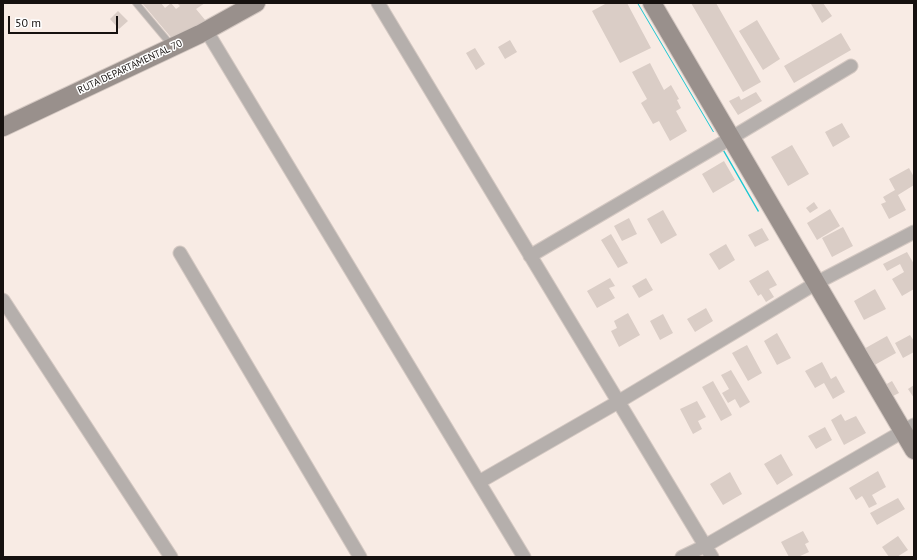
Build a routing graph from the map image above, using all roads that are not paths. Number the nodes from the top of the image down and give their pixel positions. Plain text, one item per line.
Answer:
1 (136, 3) edge
2 (256, 3) edge
3 (378, 3) edge
4 (652, 3) edge
5 (206, 30) junction
6 (172, 47) junction
7 (851, 66) dead end
8 (4, 125) edge
9 (732, 138) junction
10 (914, 232) edge
11 (180, 252) dead end
12 (530, 256) junction
13 (816, 283) junction
14 (3, 300) edge
15 (618, 402) junction
16 (909, 428) edge
17 (914, 450) edge
18 (479, 482) junction
19 (709, 551) edge
20 (171, 557) edge
21 (360, 557) edge
22 (524, 557) edge
23 (682, 557) edge

1 - 6 lane
2 - 5 street, RUTA DEPARTAMENTAL 70
3 - 12 street
4 - 9 street
5 - 6 street, RUTA DEPARTAMENTAL 70
5 - 18 street
6 - 8 street, RUTA DEPARTAMENTAL 70
7 - 9 street
9 - 12 street
9 - 13 street
10 - 13 street
11 - 21 street
12 - 15 street
13 - 15 street
13 - 16 street
14 - 20 street
15 - 18 street
15 - 19 street
16 - 17 street
16 - 19 street
18 - 22 street
19 - 23 street

